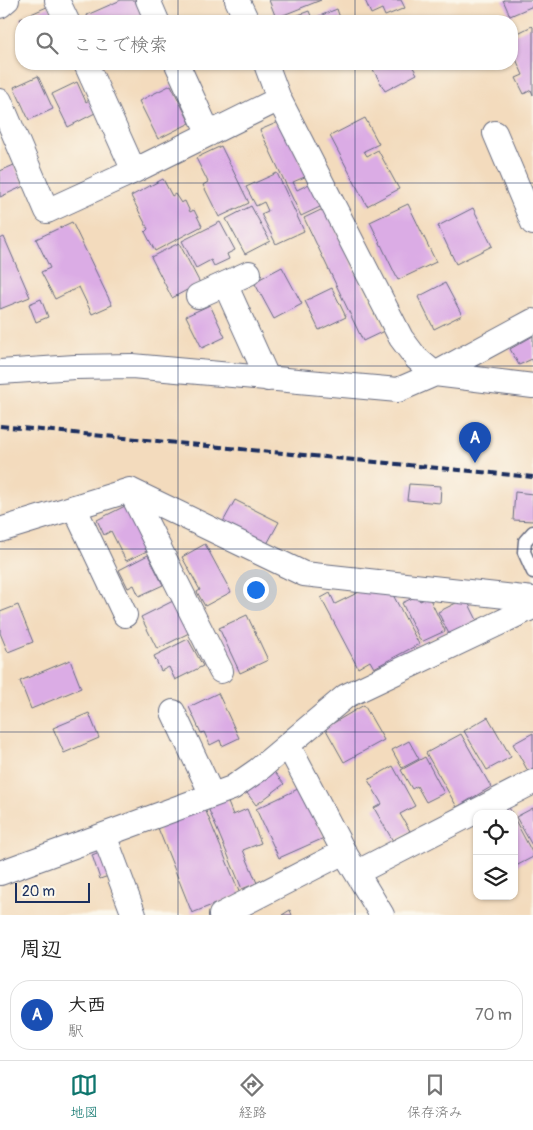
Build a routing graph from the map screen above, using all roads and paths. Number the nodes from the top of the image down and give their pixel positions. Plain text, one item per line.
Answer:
1 (7, 0) edge
2 (57, 0) edge
3 (148, 0) edge
4 (237, 0) edge
5 (0, 6) edge
6 (64, 15) edge
7 (154, 15) edge
8 (244, 15) edge
9 (89, 70) edge
10 (180, 70) edge
11 (268, 70) edge
12 (279, 99) junction
13 (0, 101) edge
14 (495, 133) dead end
15 (209, 134) junction
16 (134, 171) junction
17 (533, 223) edge
18 (249, 273) dead end
19 (225, 284) junction
20 (198, 296) dead end
21 (533, 321) edge
22 (0, 372) edge
23 (435, 374) junction
24 (268, 380) junction
25 (533, 386) edge
26 (130, 490) junction
27 (74, 507) junction
28 (0, 530) edge
29 (533, 532) edge
30 (533, 572) edge
31 (533, 599) edge
32 (533, 606) edge
33 (124, 615) dead end
34 (221, 671) dead end
35 (173, 712) dead end
36 (288, 745) junction
37 (533, 782) edge
38 (212, 795) junction
39 (104, 834) junction
40 (344, 852) junction
41 (358, 872) junction
42 (0, 873) edge
43 (134, 915) edge
44 (220, 915) edge
45 (382, 915) edge

1 - 5 street
2 - 6 street
3 - 7 street
4 - 8 street
9 - 16 street
10 - 15 street
11 - 12 street
12 - 15 street
12 - 23 street
13 - 16 street
14 - 17 street
15 - 16 street
18 - 19 street
19 - 20 street
19 - 24 street
21 - 23 street
22 - 24 street
23 - 24 street
23 - 25 street
26 - 27 street
26 - 31 street
26 - 34 street
27 - 28 street
27 - 33 street
29 - 30 lane
32 - 36 street
35 - 38 street
36 - 38 street
36 - 40 street
37 - 41 street
38 - 39 street
39 - 42 street
39 - 43 street
40 - 41 street
40 - 44 street
41 - 45 street

